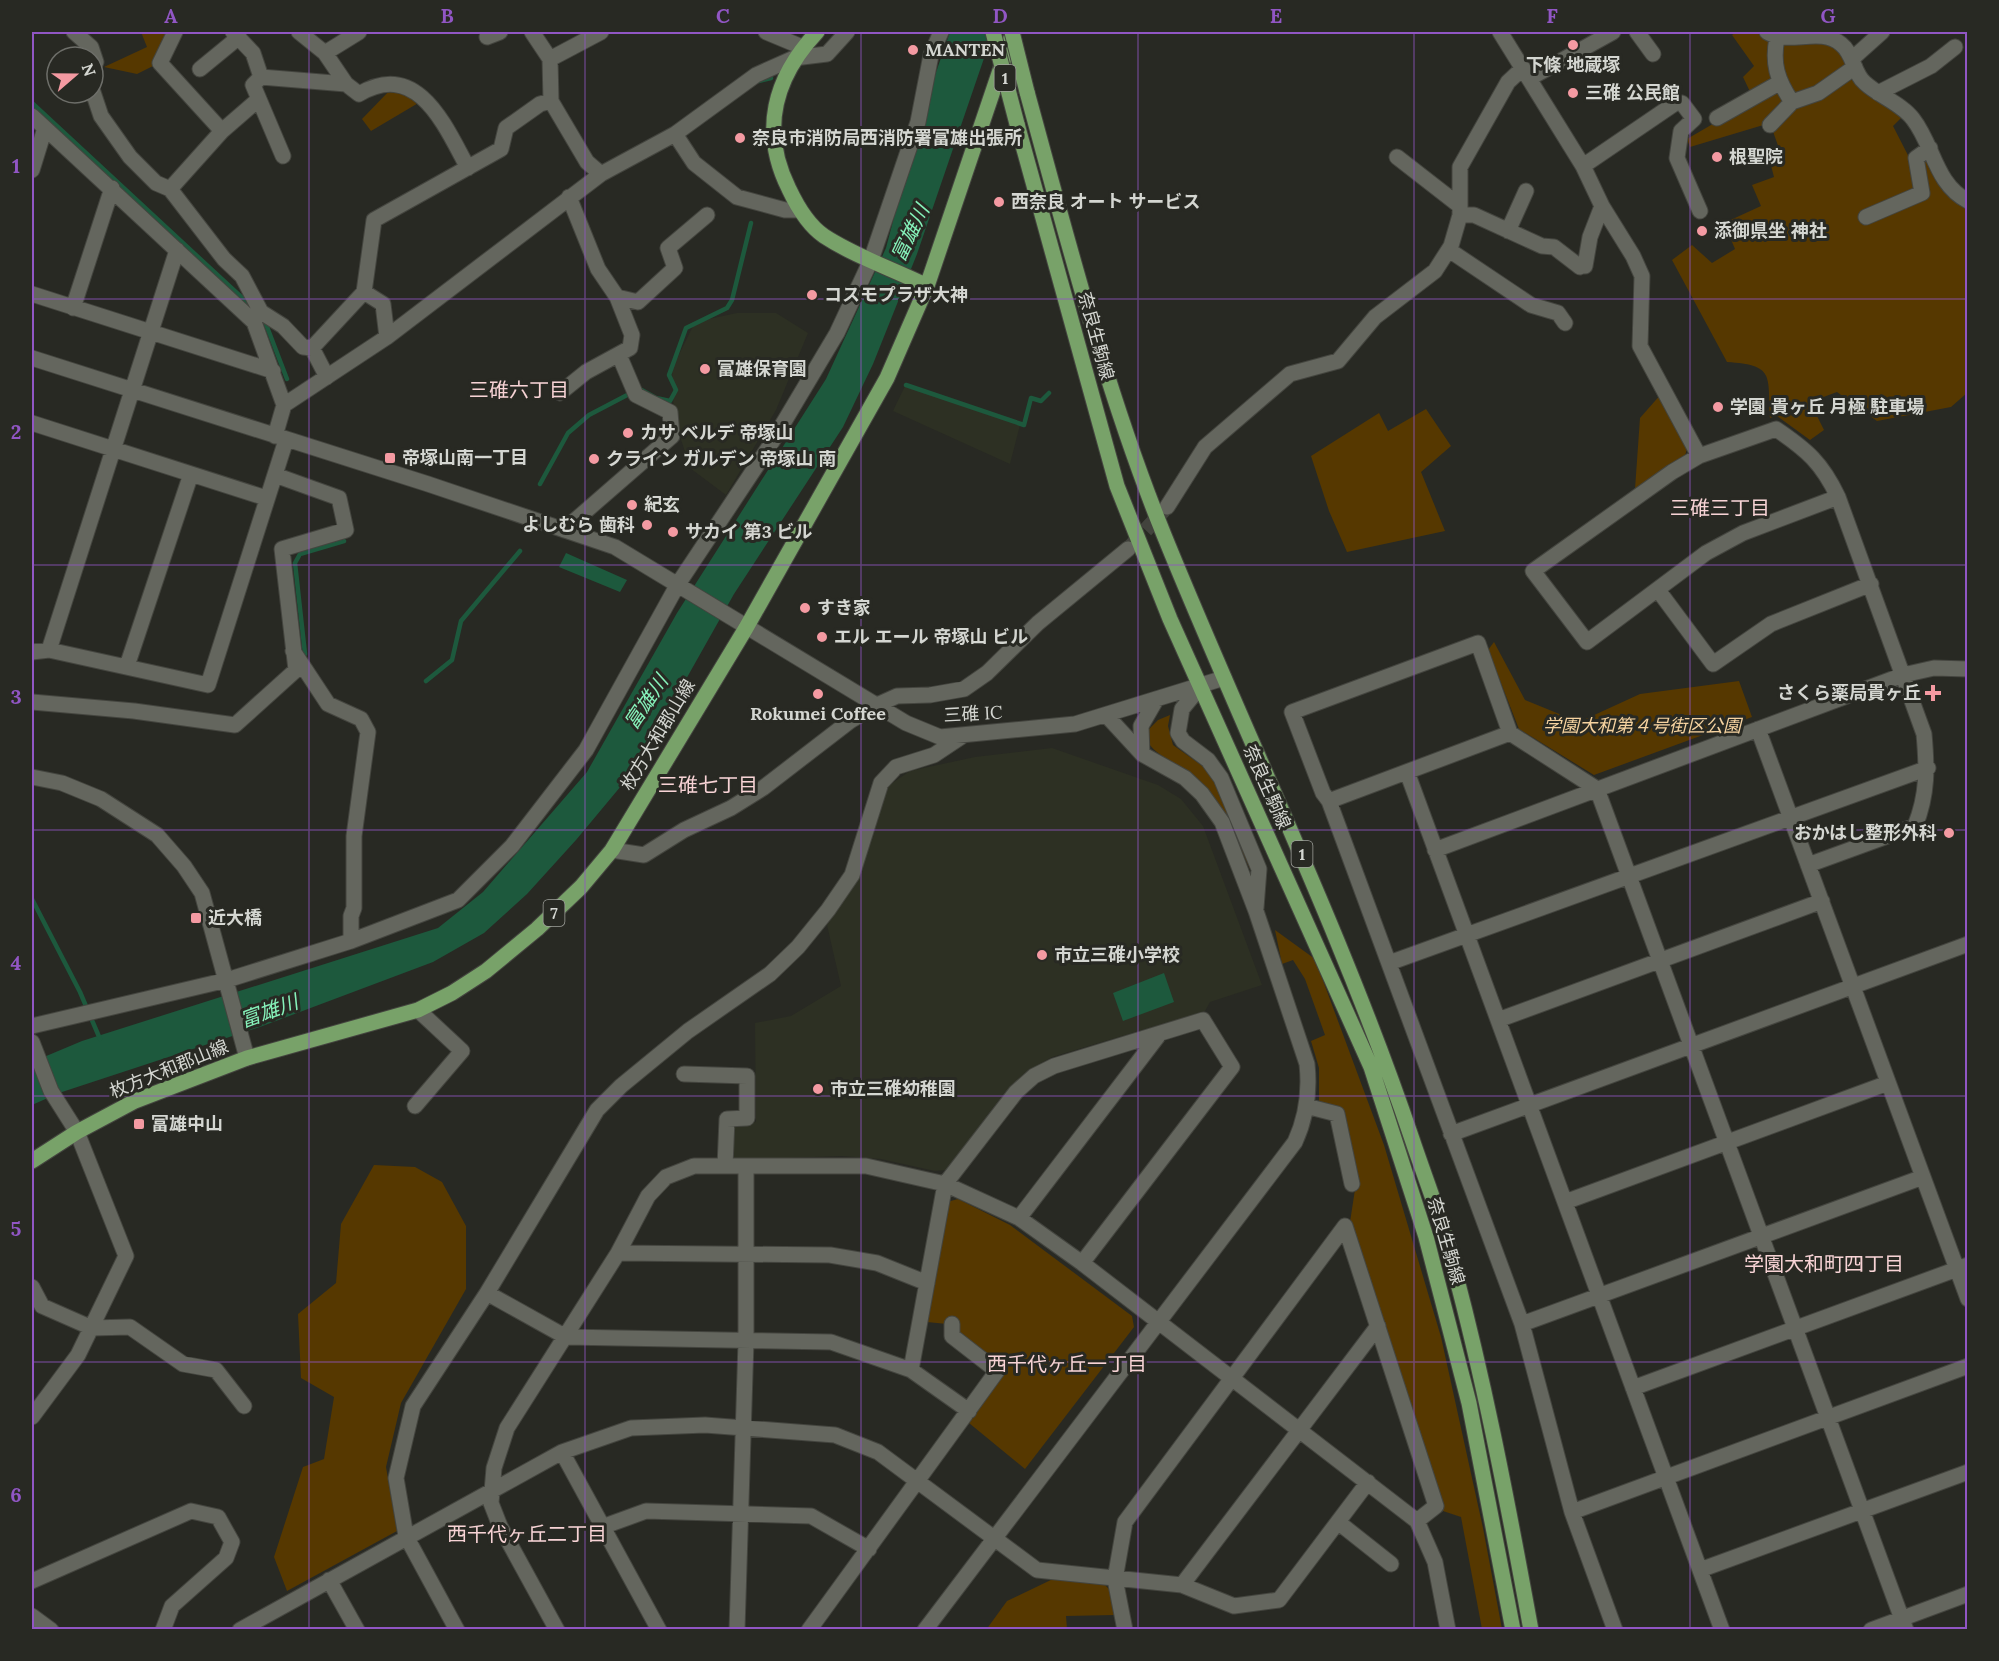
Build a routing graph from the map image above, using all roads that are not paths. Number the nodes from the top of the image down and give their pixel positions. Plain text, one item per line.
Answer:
1 (74, 32) edge
2 (175, 32) edge
3 (299, 32) edge
4 (359, 32) edge
5 (532, 32) edge
6 (601, 32) edge
7 (766, 32) edge
8 (817, 32) edge
9 (847, 32) edge
10 (941, 32) edge
11 (993, 32) edge
12 (1012, 32) edge
13 (1500, 32) edge
14 (1613, 32) edge
15 (1637, 32) edge
16 (1882, 32) edge
17 (236, 34) edge
18 (1772, 35) edge
19 (1798, 35) edge
20 (90, 45) edge
21 (1955, 47) dead end
22 (325, 53) junction
23 (798, 53) junction
24 (1653, 54) dead end
25 (550, 59) junction
26 (1854, 62) junction
27 (200, 69) dead end
28 (1526, 73) junction
29 (261, 77) junction
30 (1779, 83) junction
31 (346, 84) junction
32 (1878, 93) junction
33 (259, 99) junction
34 (551, 101) junction
35 (1792, 102) junction
36 (97, 105) edge
37 (32, 116) edge
38 (1717, 118) dead end
39 (1770, 125) dead end
40 (45, 128) junction
41 (222, 131) junction
42 (675, 134) junction
43 (1930, 148) junction
44 (283, 156) dead end
45 (1397, 157) dead end
46 (1583, 166) junction
47 (468, 168) junction
48 (32, 170) edge
49 (601, 174) junction
50 (112, 188) junction
51 (170, 189) junction
52 (1526, 191) dead end
53 (569, 197) junction
54 (1968, 201) edge
55 (1602, 206) junction
56 (799, 210) junction
57 (1460, 210) junction
58 (1700, 211) dead end
59 (707, 216) dead end
60 (1866, 218) dead end
61 (1508, 231) junction
62 (177, 250) junction
63 (1449, 250) junction
64 (874, 262) junction
65 (927, 286) junction
66 (364, 292) junction
67 (32, 294) edge
68 (617, 297) junction
69 (73, 308) junction
70 (257, 317) junction
71 (1565, 323) dead end
72 (151, 333) junction
73 (387, 338) junction
74 (312, 348) junction
75 (619, 355) junction
76 (32, 358) edge
77 (273, 371) junction
78 (327, 377) junction
79 (132, 391) junction
80 (560, 393) dead end
81 (284, 405) junction
82 (33, 427) edge
83 (280, 438) junction
84 (114, 449) junction
85 (1699, 456) junction
86 (191, 474) junction
87 (275, 475) junction
88 (1838, 497) junction
89 (266, 498) junction
90 (1167, 507) tunnel mouth
91 (564, 530) junction
92 (1128, 549) tunnel mouth
93 (1870, 584) junction
94 (679, 586) junction
95 (1658, 590) junction
96 (746, 628) junction
97 (49, 650) junction
98 (293, 651) junction
99 (32, 652) edge
100 (127, 666) junction
101 (1968, 669) edge
102 (1903, 675) junction
103 (1224, 678) junction
104 (1201, 687) junction
105 (1156, 700) junction
106 (32, 702) edge
107 (877, 705) junction
108 (1107, 716) junction
109 (1758, 729) junction
110 (1510, 733) junction
111 (960, 737) junction
112 (1142, 754) junction
113 (1928, 768) junction
114 (1407, 772) junction
115 (32, 777) edge
116 (1597, 789) junction
117 (1329, 801) junction
118 (1791, 818) junction
119 (612, 849) junction
120 (1435, 850) junction
121 (1808, 865) junction
122 (1629, 876) junction
123 (1822, 902) junction
124 (1256, 911) junction
125 (1466, 935) junction
126 (351, 940) junction
127 (1968, 944) edge
128 (1660, 961) junction
129 (1389, 963) junction
130 (1853, 986) junction
131 (228, 987) junction
132 (418, 1010) junction
133 (1498, 1020) junction
134 (32, 1026) edge
135 (1158, 1036) junction
136 (32, 1042) edge
137 (1691, 1046) junction
138 (247, 1058) junction
139 (684, 1074) dead end
140 (1888, 1083) junction
141 (1529, 1105) junction
142 (415, 1106) dead end
143 (1306, 1106) junction
144 (77, 1132) junction
145 (1451, 1134) junction
146 (1727, 1143) junction
147 (32, 1161) edge
148 (725, 1166) junction
149 (746, 1167) junction
150 (1923, 1177) junction
151 (945, 1184) junction
152 (1352, 1184) dead end
153 (1564, 1202) junction
154 (1019, 1218) junction
155 (1761, 1236) junction
156 (618, 1253) junction
157 (747, 1255) junction
158 (1082, 1263) junction
159 (1962, 1267) edge
160 (927, 1283) junction
161 (32, 1287) edge
162 (487, 1293) junction
163 (1599, 1295) junction
164 (1968, 1299) edge
165 (1158, 1322) junction
166 (952, 1324) dead end
167 (1522, 1324) junction
168 (1378, 1326) junction
169 (92, 1328) junction
170 (1795, 1329) junction
171 (566, 1337) junction
172 (746, 1341) junction
173 (1968, 1366) edge
174 (911, 1370) junction
175 (1230, 1378) junction
176 (1633, 1388) junction
177 (244, 1406) dead end
178 (969, 1411) junction
179 (32, 1417) edge
180 (1828, 1418) junction
181 (743, 1428) junction
182 (1299, 1430) junction
183 (562, 1452) junction
184 (1968, 1472) edge
185 (1666, 1477) junction
186 (917, 1479) junction
187 (1368, 1482) junction
188 (492, 1491) junction
189 (1862, 1510) junction
190 (1572, 1512) junction
191 (741, 1513) junction
192 (1417, 1521) junction
193 (1338, 1522) junction
194 (602, 1527) junction
195 (406, 1536) junction
196 (994, 1538) junction
197 (869, 1549) junction
198 (1391, 1564) dead end
199 (1700, 1570) junction
200 (1115, 1579) junction
201 (329, 1580) junction
202 (32, 1581) edge
203 (1182, 1585) junction
204 (1968, 1594) edge
205 (32, 1616) edge
206 (1904, 1624) edge
207 (256, 1626) edge
208 (51, 1629) edge
209 (163, 1629) edge
210 (240, 1629) edge
211 (357, 1629) edge
212 (457, 1629) edge
213 (557, 1629) edge
214 (659, 1629) edge
215 (737, 1629) edge
216 (809, 1629) edge
217 (925, 1629) edge
218 (1125, 1629) edge
219 (1448, 1629) edge
220 (1513, 1629) edge
221 (1531, 1629) edge
222 (1615, 1629) edge
223 (1722, 1629) edge
224 (1870, 1629) edge

1 - 20 street
2 - 41 street
3 - 22 street
4 - 22 street
5 - 25 street
6 - 25 street
7 - 23 street
8 - 23 main road
9 - 23 street
10 - 64 street
11 - 104 main road, 奈良生駒線 / 1, bridge
12 - 65 main road, 枚方大和郡山線 / 7
12 - 103 main road, 奈良生駒線 / 1, bridge
13 - 28 street
14 - 28 street
15 - 24 street
16 - 26 street
17 - 27 street
17 - 29 street
18 - 19 street
18 - 30 street
19 - 26 street
21 - 32 street
22 - 31 street
23 - 42 street
23 - 56 main road
25 - 34 street
26 - 32 street
26 - 35 street
28 - 46 street
28 - 57 street
29 - 31 street
29 - 33 street
30 - 35 street
30 - 38 street
31 - 47 street
32 - 43 street
33 - 41 street
33 - 44 street
34 - 47 street
34 - 49 street
35 - 39 street
36 - 51 street
37 - 40 street
40 - 48 street
40 - 50 street
41 - 51 street
42 - 49 street
42 - 56 street
43 - 54 street
43 - 60 street
45 - 57 street
46 - 55 street
46 - 58 street
47 - 66 street
49 - 53 street
50 - 62 street
50 - 69 street
51 - 70 street
52 - 61 street
53 - 68 street
53 - 73 street
55 - 61 street
55 - 85 street
56 - 64 main road
57 - 61 street
57 - 63 street
59 - 68 street
62 - 70 street
62 - 72 street
63 - 71 street
63 - 90 street
64 - 65 main road
64 - 94 street
65 - 96 main road, 枚方大和郡山線 / 7
66 - 73 street
66 - 74 street
67 - 69 street
68 - 75 street
69 - 72 street
70 - 74 street
70 - 77 street
72 - 77 street
72 - 79 street
73 - 78 street
74 - 78 street
75 - 80 street
75 - 91 street
76 - 79 street, 三碓 IC
77 - 81 street
78 - 81 street
79 - 83 street, 三碓 IC
79 - 84 street
81 - 83 street
82 - 84 street
83 - 87 street
83 - 91 street, 三碓 IC
84 - 86 street
84 - 97 street
85 - 88 street
85 - 95 street
86 - 89 street
86 - 100 street
87 - 89 street
87 - 98 street
88 - 93 street
88 - 95 street
89 - 100 street
91 - 94 street, 三碓 IC
92 - 107 street
93 - 95 street
93 - 102 street
94 - 96 street, 三碓 IC
94 - 126 street
96 - 107 street, 三碓 IC
96 - 119 main road, 枚方大和郡山線 / 7
97 - 99 street
97 - 100 street
98 - 106 street
98 - 126 street
101 - 102 street
102 - 109 street
102 - 113 street
103 - 104 street, 三碓 IC
103 - 221 main road, 奈良生駒線 / 1
104 - 105 street, 三碓 IC
104 - 124 street
104 - 220 main road, 奈良生駒線 / 1
105 - 108 street, 三碓 IC
105 - 112 street
107 - 111 street, 三碓 IC
107 - 119 street
108 - 111 street, 三碓 IC
108 - 112 street
109 - 116 street
109 - 118 street
110 - 114 street
110 - 116 street
110 - 117 street
111 - 162 street
112 - 124 street
113 - 118 street
113 - 121 street
114 - 117 street
114 - 120 street
115 - 131 street
116 - 120 street
116 - 122 street
117 - 129 street
118 - 121 street
118 - 122 street
119 - 132 main road, 枚方大和郡山線 / 7
120 - 125 street
121 - 123 street
122 - 125 street
122 - 128 street
123 - 128 street
123 - 130 street
124 - 143 street
125 - 129 street
125 - 133 street
126 - 131 street
127 - 130 street
128 - 133 street
128 - 137 street
129 - 145 street
130 - 137 street
130 - 140 street
131 - 134 street
131 - 138 street
132 - 138 main road, 枚方大和郡山線 / 7
132 - 142 street
133 - 141 street
135 - 151 street
135 - 154 street
135 - 158 street
136 - 144 street
137 - 141 street
137 - 146 street
138 - 144 main road, 枚方大和郡山線 / 7
139 - 148 street
140 - 146 street
140 - 150 street
141 - 145 street
141 - 153 street
143 - 152 street
143 - 165 street
144 - 147 main road, 枚方大和郡山線 / 7
144 - 169 street
145 - 167 street
146 - 153 street
146 - 155 street
148 - 149 street
148 - 156 street
149 - 151 street
149 - 157 street
150 - 155 street
150 - 159 street
151 - 154 street
151 - 160 street
153 - 163 street
154 - 158 street
155 - 163 street
155 - 170 street
156 - 157 street
156 - 171 street
157 - 160 street
157 - 172 street
158 - 165 street
159 - 164 street
159 - 170 street
160 - 174 street
161 - 169 street
162 - 171 street
162 - 195 street
163 - 167 street
163 - 176 street
165 - 175 street
165 - 196 street
166 - 178 street
167 - 190 street
168 - 175 street
168 - 182 street
168 - 192 street
169 - 177 street
169 - 179 street
170 - 176 street
170 - 180 street
171 - 172 street
171 - 188 street
172 - 174 street
172 - 181 street
173 - 180 street
174 - 178 street
175 - 182 street
175 - 200 street
176 - 185 street
178 - 186 street
180 - 185 street
180 - 189 street
181 - 183 street
181 - 186 street
181 - 191 street
182 - 187 street
182 - 203 street
183 - 188 street
183 - 194 street
184 - 189 street
185 - 190 street
185 - 199 street
186 - 196 street
186 - 197 street
187 - 192 street
187 - 193 street
188 - 195 street
188 - 213 street
189 - 199 street
189 - 206 street
190 - 222 street
191 - 194 street
191 - 197 street
191 - 215 street
192 - 219 street
193 - 198 street
193 - 203 street
194 - 214 street
195 - 201 street
195 - 212 street
196 - 200 street
196 - 217 street
197 - 216 street
199 - 223 street
200 - 203 street
200 - 218 street
201 - 207 street
201 - 211 street
202 - 209 street
204 - 206 street
205 - 208 street
206 - 224 street
207 - 210 street

